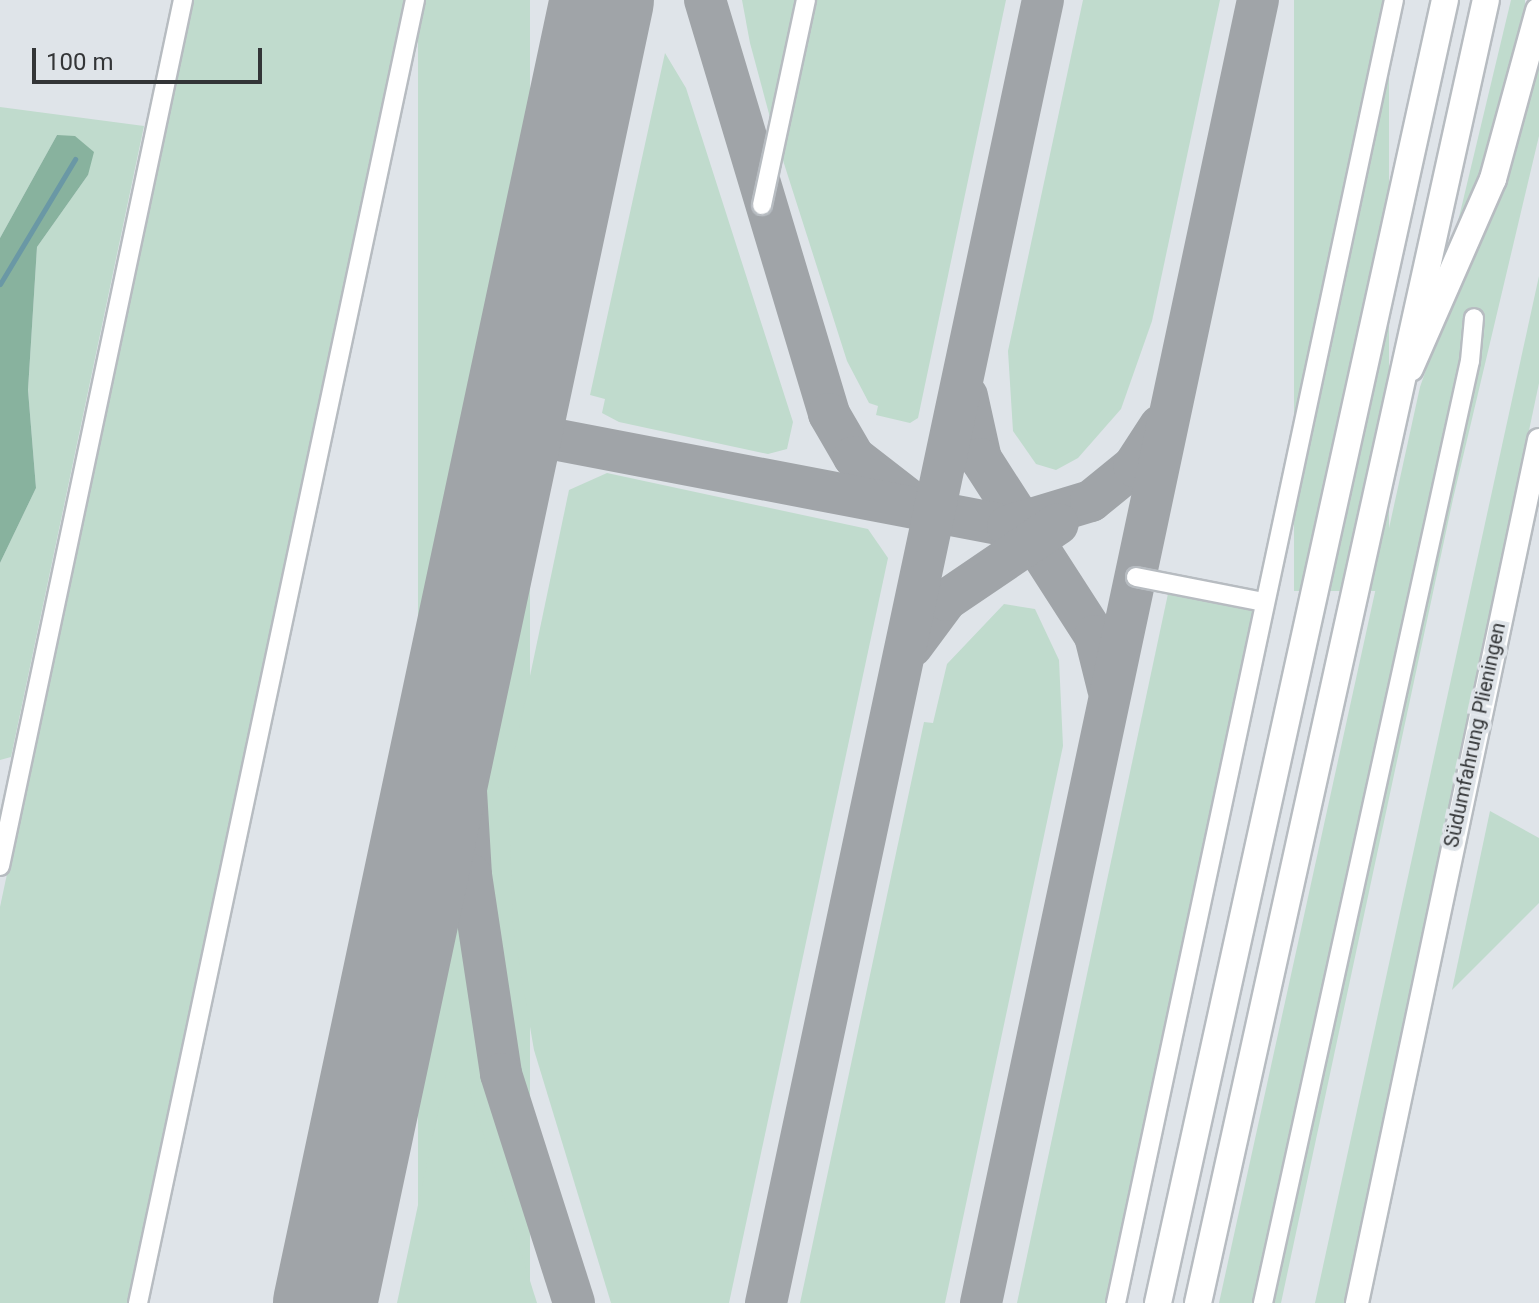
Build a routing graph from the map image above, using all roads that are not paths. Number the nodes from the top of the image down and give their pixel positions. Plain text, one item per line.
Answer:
1 (183, 0) edge
2 (415, 0) edge
3 (806, 0) edge
4 (1394, 0) edge
5 (1445, 0) edge
6 (1486, 0) edge
7 (1539, 11) edge
8 (762, 205) dead end
9 (1474, 318) dead end
10 (1392, 403) junction
11 (1539, 440) edge
12 (1136, 577) dead end
13 (1264, 602) junction
14 (7, 801) edge
15 (0, 866) edge
16 (138, 1303) edge
17 (1116, 1303) edge
18 (1158, 1303) edge
19 (1198, 1303) edge
20 (1263, 1303) edge
21 (1357, 1303) edge

1 - 14 lane
2 - 16 lane
3 - 8 lane
4 - 13 lane
5 - 18 highway
6 - 10 highway
7 - 10 highway
9 - 20 lane
10 - 19 highway
11 - 21 main road, Südumfahrung Plieningen
12 - 13 lane
13 - 17 lane
14 - 15 lane

